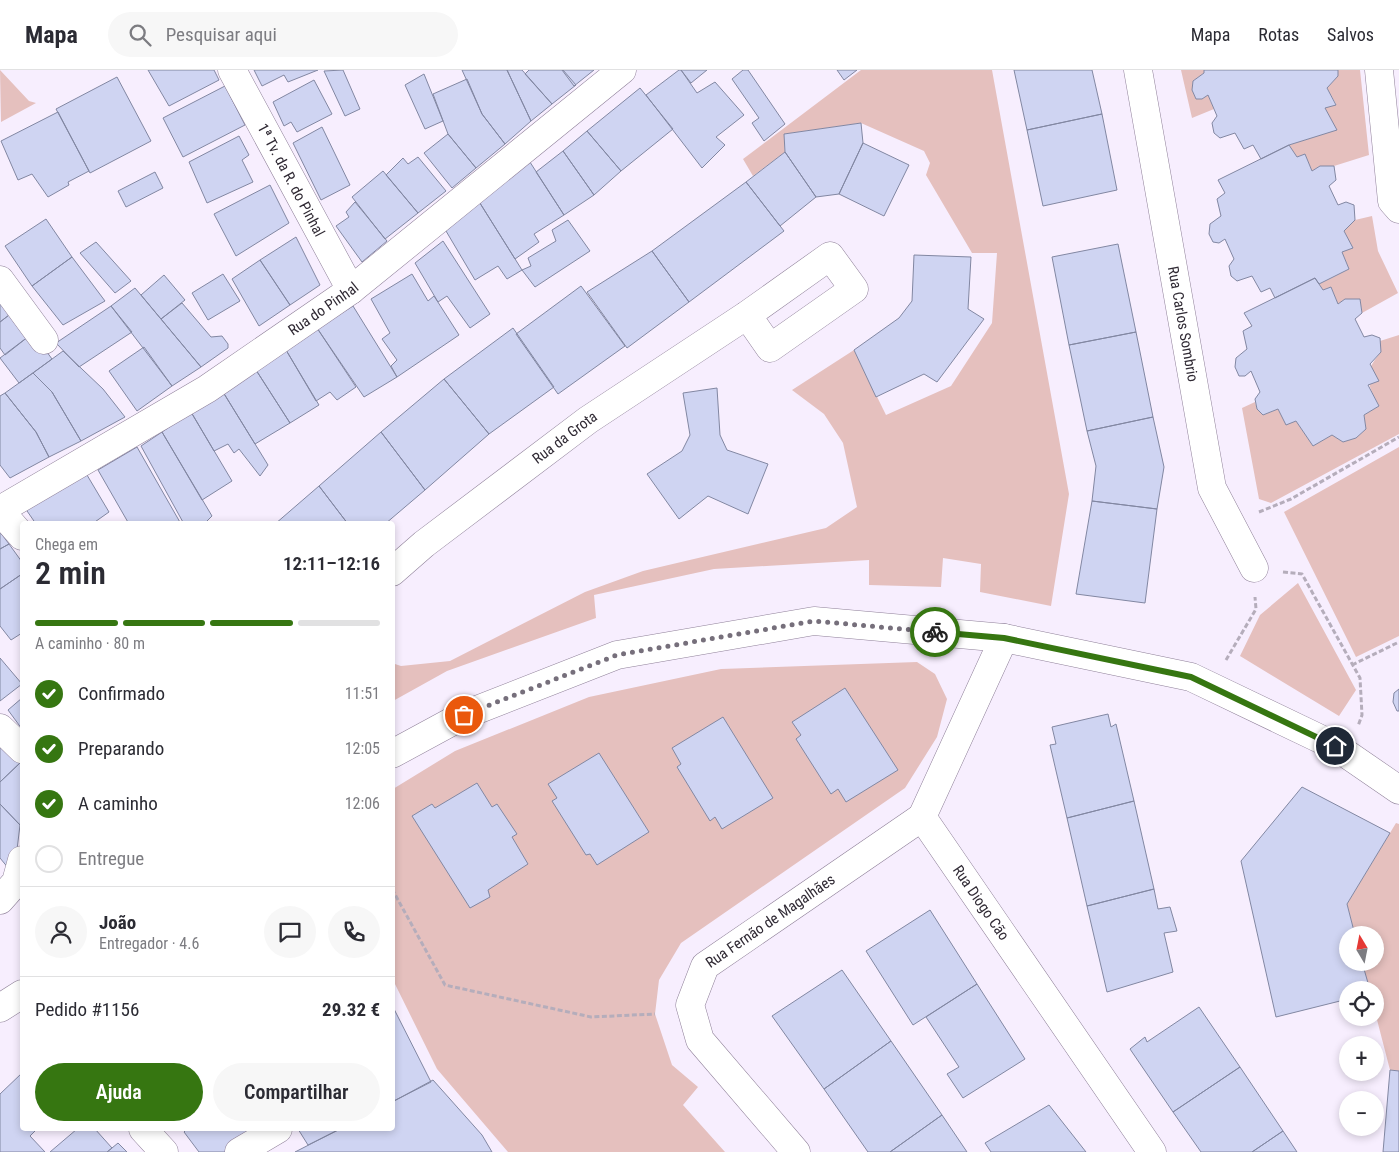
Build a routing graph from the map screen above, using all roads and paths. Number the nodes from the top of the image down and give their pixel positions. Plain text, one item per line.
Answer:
1 (232, 70) edge
2 (622, 70) edge
3 (1138, 70) edge
4 (1379, 70) edge
5 (1399, 209) edge
6 (0, 280) edge
7 (351, 290) junction
8 (746, 314) dead end
9 (44, 340) dead end
10 (1399, 436) edge
11 (1291, 499) dead end
12 (0, 510) edge
13 (20, 534) edge
14 (1254, 568) dead end
15 (395, 569) edge
16 (1302, 574) dead end
17 (1256, 609) dead end
18 (1004, 638) junction
19 (1399, 642) edge
20 (1229, 655) dead end
21 (1352, 665) junction
22 (1362, 715) dead end
23 (0, 728) edge
24 (20, 747) edge
25 (395, 752) edge
26 (1399, 790) edge
27 (922, 817) junction
28 (20, 867) edge
29 (395, 894) edge
30 (0, 900) edge
31 (20, 995) edge
32 (0, 1008) edge
33 (655, 1014) dead end
34 (275, 1131) edge
35 (240, 1152) edge
36 (796, 1152) edge
37 (1152, 1152) edge

1 - 7 street, 1ª Tv. da R. do Pinhal
2 - 7 street, Rua do Pinhal
3 - 14 street, Rua Carlos Sombrio
4 - 5 street
6 - 9 street
7 - 12 street, Rua do Pinhal
8 - 15 street, Rua da Grota
10 - 11 path
12 - 13 street
16 - 21 path
17 - 20 path
18 - 25 street
18 - 26 street
18 - 27 street
19 - 21 path
21 - 22 path
23 - 24 street
27 - 36 street, Rua Fernão de Magalhães
27 - 37 street, Rua Diogo Cão
28 - 30 street
29 - 33 path
31 - 32 street
34 - 35 street

